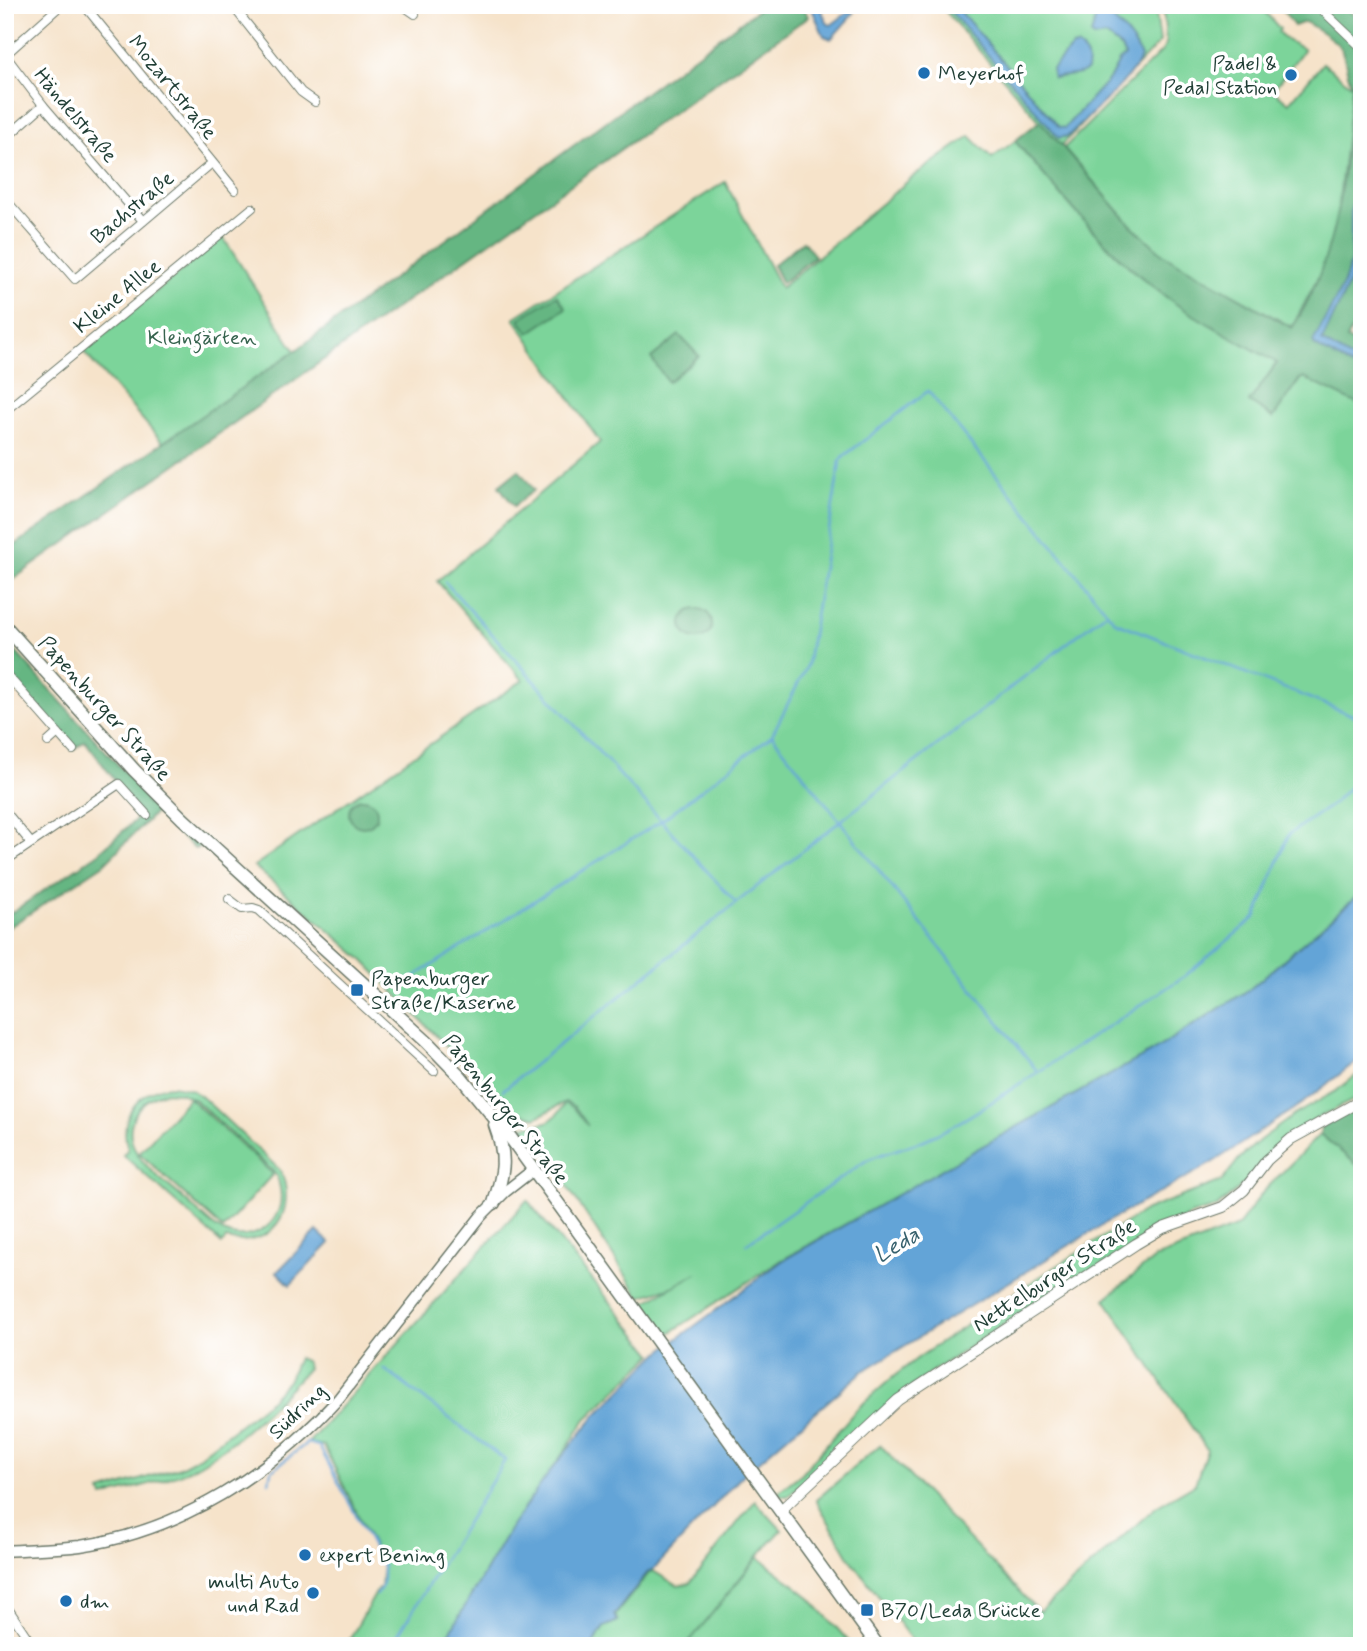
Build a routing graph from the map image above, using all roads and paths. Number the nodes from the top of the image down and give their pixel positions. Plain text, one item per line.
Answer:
1 (61, 5) edge
2 (84, 5) edge
3 (232, 5) edge
4 (402, 5) edge
5 (1317, 5) edge
6 (415, 14) dead end
7 (1362, 48) edge
8 (315, 102) dead end
9 (43, 105) junction
10 (5, 139) edge
11 (212, 163) junction
12 (235, 190) dead end
13 (5, 199) edge
14 (252, 208) dead end
15 (143, 221) junction
16 (5, 411) edge
17 (5, 626) edge
18 (5, 673) edge
19 (58, 733) junction
20 (48, 742) dead end
21 (73, 750) dead end
22 (5, 811) edge
23 (147, 816) dead end
24 (31, 843) junction
25 (5, 861) edge
26 (229, 899) dead end
27 (434, 1071) dead end
28 (1362, 1100) edge
29 (489, 1112) junction
30 (533, 1170) junction
31 (494, 1203) junction
32 (781, 1510) junction
33 (5, 1551) edge
34 (5, 1604) edge
35 (33, 1646) edge
36 (878, 1646) edge

1 - 9 street, Händelstraße
2 - 11 street, Mozartstraße
3 - 8 street
4 - 6 street
5 - 7 street
9 - 10 street
9 - 15 street, Händelstraße
11 - 12 street, Mozartstraße
11 - 15 street, Bachstraße
13 - 15 street, Bachstraße
14 - 16 street, Kleine Allee
17 - 29 main road, Papenburger Straße
18 - 19 street
19 - 20 street
19 - 21 street
22 - 24 street
23 - 24 street
24 - 25 street
26 - 27 street
28 - 32 street, Nettelburger Straße
29 - 30 main road, Papenburger Straße
29 - 31 main road
30 - 31 main road, Südring
30 - 32 main road, Papenburger Straße
31 - 33 main road, Südring
32 - 36 main road, Papenburger Straße
34 - 35 street

